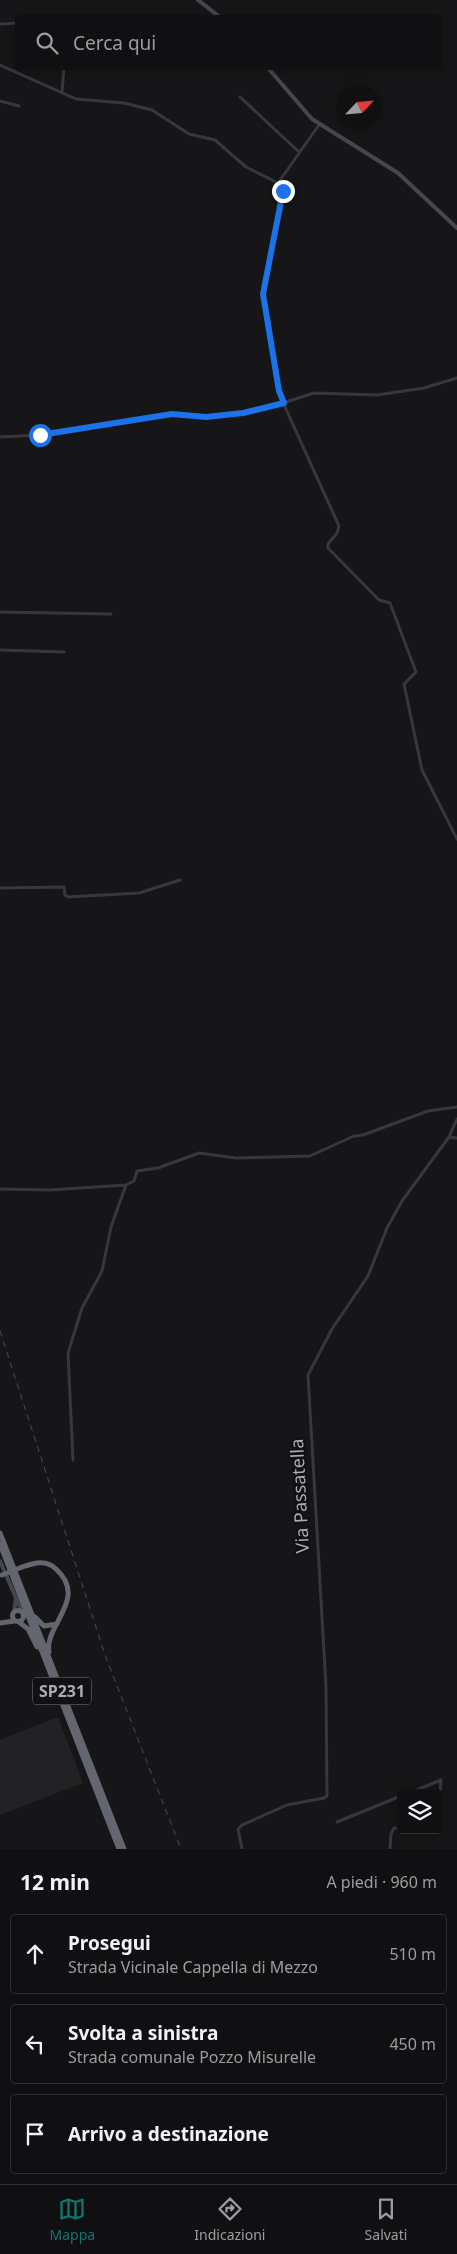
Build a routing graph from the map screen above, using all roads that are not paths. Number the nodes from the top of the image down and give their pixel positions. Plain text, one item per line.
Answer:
1 (198, 0) edge
2 (217, 15) edge
3 (15, 23) edge
4 (0, 24) edge
5 (0, 65) edge
6 (64, 70) edge
7 (270, 70) edge
8 (62, 92) junction
9 (240, 97) dead end
10 (0, 100) edge
11 (19, 106) dead end
12 (319, 124) junction
13 (299, 152) junction
14 (278, 183) junction
15 (457, 228) edge
16 (457, 378) edge
17 (284, 403) junction
18 (0, 437) edge
19 (0, 612) edge
20 (110, 614) dead end
21 (0, 650) edge
22 (64, 652) dead end
23 (457, 839) edge
24 (180, 880) dead end
25 (0, 888) edge
26 (457, 1107) edge
27 (457, 1119) edge
28 (449, 1138) junction
29 (457, 1138) edge
30 (126, 1184) junction
31 (0, 1189) edge
32 (73, 1460) dead end
33 (0, 1533) edge
34 (0, 1544) edge
35 (0, 1561) edge
36 (1, 1575) edge
37 (21, 1587) junction
38 (16, 1596) junction
39 (13, 1613) junction
40 (23, 1614) junction
41 (16, 1621) junction
42 (1, 1622) edge
43 (58, 1624) junction
44 (50, 1673) junction
45 (64, 1695) junction
46 (419, 1789) edge
47 (440, 1789) edge
48 (397, 1798) edge
49 (337, 1822) dead end
50 (397, 1828) edge
51 (119, 1849) edge
52 (124, 1849) edge
53 (242, 1849) edge
54 (390, 1849) edge

1 - 2 main road
3 - 4 street
5 - 8 street
6 - 8 street
7 - 12 main road
8 - 14 street
9 - 13 street
10 - 11 street
12 - 13 street
12 - 15 main road
13 - 14 street
14 - 17 street
16 - 17 street
17 - 18 street
17 - 23 street
19 - 20 street
21 - 22 street
24 - 25 street
26 - 30 street
27 - 28 street, Via Passatella
28 - 29 street
28 - 53 street, Via Passatella
30 - 31 street
30 - 32 street
33 - 37 highway, SP231
34 - 44 highway, SP231
35 - 38 main road
36 - 43 highway, SP231, bridge
37 - 43 highway, SP231
37 - 45 highway, SP231
38 - 39 main road
38 - 40 main road
39 - 40 highway
39 - 41 highway, SP231
39 - 42 highway
40 - 41 highway
41 - 42 highway
41 - 44 highway, SP231
43 - 45 highway, SP231
44 - 51 highway, SP231
45 - 52 highway, SP231
46 - 47 street
48 - 49 street
50 - 54 street

